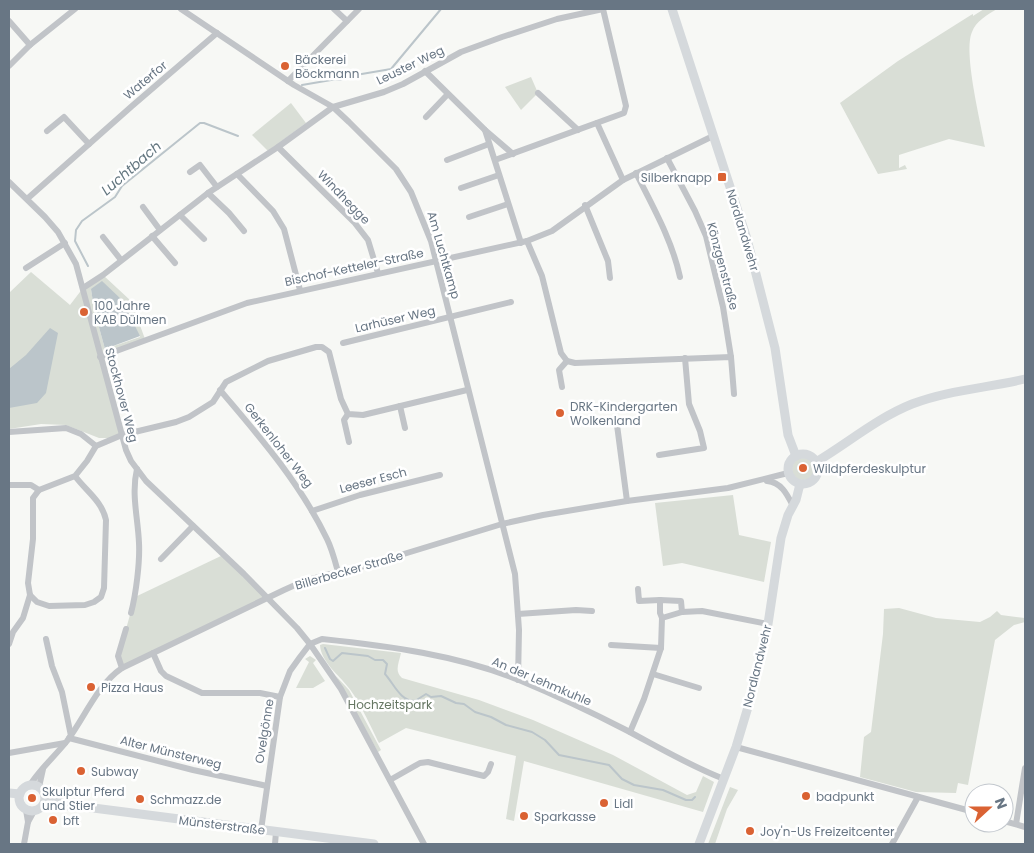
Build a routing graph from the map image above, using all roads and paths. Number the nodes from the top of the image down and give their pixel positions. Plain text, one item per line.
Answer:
1 (76, 9) edge
2 (181, 9) edge
3 (334, 9) edge
4 (359, 9) edge
5 (603, 9) edge
6 (672, 9) edge
7 (9, 20) edge
8 (347, 21) junction
9 (217, 33) junction
10 (30, 45) junction
11 (9, 66) edge
12 (424, 71) junction
13 (288, 81) junction
14 (538, 93) dead end
15 (447, 95) junction
16 (333, 107) junction
17 (426, 117) dead end
18 (597, 123) junction
19 (485, 130) junction
20 (578, 130) junction
21 (47, 131) dead end
22 (713, 136) junction
23 (89, 144) junction
24 (489, 144) junction
25 (278, 147) junction
26 (512, 154) junction
27 (667, 158) junction
28 (448, 160) dead end
29 (495, 160) junction
30 (190, 172) dead end
31 (636, 173) junction
32 (237, 174) junction
33 (499, 176) junction
34 (623, 180) junction
35 (9, 182) edge
36 (217, 187) junction
37 (461, 188) dead end
38 (208, 193) junction
39 (27, 199) junction
40 (508, 204) junction
41 (585, 205) junction
42 (143, 207) dead end
43 (180, 214) junction
44 (469, 217) dead end
45 (160, 230) junction
46 (244, 231) dead end
47 (152, 236) junction
48 (103, 237) dead end
49 (204, 239) dead end
50 (524, 242) junction
51 (65, 243) junction
52 (121, 260) junction
53 (436, 261) junction
54 (175, 263) dead end
55 (26, 268) dead end
56 (378, 273) junction
57 (680, 277) dead end
58 (610, 278) dead end
59 (83, 288) junction
60 (300, 290) junction
61 (511, 302) dead end
62 (449, 318) junction
63 (343, 343) dead end
64 (100, 356) junction
65 (731, 357) junction
66 (685, 358) junction
67 (567, 361) junction
68 (1025, 379) edge
69 (562, 387) dead end
70 (220, 390) junction
71 (467, 390) junction
72 (734, 394) dead end
73 (400, 406) junction
74 (348, 414) junction
75 (617, 425) dead end
76 (405, 428) dead end
77 (9, 432) edge
78 (122, 435) junction
79 (349, 442) dead end
80 (96, 446) junction
81 (659, 455) dead end
82 (796, 456) junction
83 (816, 462) junction
84 (137, 470) junction
85 (788, 473) junction
86 (440, 475) dead end
87 (75, 476) junction
88 (761, 481) junction
89 (800, 484) junction
90 (9, 485) edge
91 (39, 490) junction
92 (627, 501) junction
93 (793, 506) junction
94 (312, 511) junction
95 (502, 524) junction
96 (193, 526) junction
97 (161, 559) dead end
98 (338, 572) junction
99 (638, 589) dead end
100 (30, 595) junction
101 (267, 599) junction
102 (660, 600) junction
103 (592, 610) dead end
104 (682, 612) junction
105 (130, 613) dead end
106 (518, 614) junction
107 (662, 618) junction
108 (768, 624) junction
109 (126, 629) dead end
110 (46, 639) dead end
111 (9, 644) edge
112 (310, 644) junction
113 (611, 644) dead end
114 (661, 648) junction
115 (153, 653) junction
116 (122, 668) junction
117 (653, 674) junction
118 (518, 680) junction
119 (699, 688) dead end
120 (280, 697) junction
121 (630, 732) junction
122 (68, 739) junction
123 (736, 747) junction
124 (9, 753) edge
125 (491, 764) dead end
126 (1025, 768) edge
127 (724, 779) junction
128 (390, 780) junction
129 (35, 786) junction
130 (267, 786) junction
131 (9, 793) edge
132 (918, 796) junction
133 (45, 797) junction
134 (20, 798) junction
135 (9, 801) edge
136 (70, 805) junction
137 (34, 809) junction
138 (964, 809) edge
139 (1016, 824) joint
140 (1025, 827) edge
141 (261, 830) junction
142 (276, 832) junction
143 (24, 844) edge
144 (275, 844) edge
145 (374, 844) edge
146 (424, 844) edge
147 (699, 844) edge
148 (892, 844) edge

1 - 10 street
2 - 9 street, Am Luchtkamp
3 - 8 street
4 - 8 street
5 - 12 street, Leuster Weg
5 - 18 street
6 - 22 main road, Nordlandwehr
7 - 10 street
8 - 13 street
9 - 13 street, Am Luchtkamp
9 - 23 street, Waterfor
10 - 11 street
12 - 15 street
12 - 16 street, Leuster Weg
13 - 16 street, Am Luchtkamp
14 - 20 street
15 - 17 street
15 - 19 street
16 - 25 street, Leuster Weg
16 - 53 street, Am Luchtkamp
18 - 20 street
18 - 34 street
19 - 24 street
19 - 26 street
20 - 26 street
21 - 23 street
22 - 27 street, Bischof-Ketteler-Straße
22 - 82 main road, Nordlandwehr
23 - 39 street, Waterfor
24 - 28 street
24 - 29 street
25 - 32 street, Leuster Weg
25 - 56 street, Windhegge
26 - 29 street
27 - 31 street, Bischof-Ketteler-Straße
27 - 65 street, Könzgenstraße
29 - 33 street
30 - 36 street
31 - 34 street, Bischof-Ketteler-Straße
31 - 57 street
32 - 36 street, Leuster Weg
32 - 60 street
33 - 37 street
33 - 40 street
34 - 41 street, Bischof-Ketteler-Straße
35 - 39 street, Stockhover Weg
36 - 38 street, Leuster Weg
38 - 43 street, Leuster Weg
38 - 46 street
39 - 51 street, Stockhover Weg
40 - 44 street
40 - 50 street
41 - 50 street, Bischof-Ketteler-Straße
41 - 58 street
42 - 45 street
43 - 45 street, Leuster Weg
43 - 49 street
45 - 47 street, Leuster Weg
47 - 52 street, Leuster Weg
47 - 54 street
48 - 52 street
50 - 53 street, Bischof-Ketteler-Straße
50 - 67 street
51 - 55 street
51 - 59 street, Stockhover Weg
52 - 59 street, Leuster Weg
53 - 56 street, Bischof-Ketteler-Straße
53 - 62 street, Am Luchtkamp
56 - 60 street, Bischof-Ketteler-Straße
59 - 64 street, Stockhover Weg
60 - 64 street, Bischof-Ketteler-Straße
61 - 62 street, Larhüser Weg
62 - 63 street, Larhüser Weg
62 - 71 street, Am Luchtkamp
64 - 78 street, Stockhover Weg
65 - 66 street
65 - 72 street, Könzgenstraße
66 - 67 street
66 - 81 street
67 - 69 street
68 - 83 main road
70 - 74 street
70 - 78 street
70 - 94 street, Gerkenloher Weg
71 - 73 street
71 - 95 street, Am Luchtkamp
73 - 74 street
73 - 76 street
74 - 79 street
75 - 92 street
77 - 80 street
78 - 80 street
78 - 84 street, Stockhover Weg
80 - 87 street
82 - 83 main road
82 - 85 main road
83 - 89 main road
84 - 96 street, Stockhover Weg
84 - 105 street
85 - 88 street, Billerbecker Straße
85 - 89 main road
86 - 94 street, Leeser Esch
87 - 91 street
87 - 100 street
88 - 92 street, Billerbecker Straße
88 - 93 street
89 - 93 main road, Nordlandwehr
90 - 91 street
91 - 100 street
92 - 95 street, Billerbecker Straße
93 - 108 main road, Nordlandwehr
94 - 98 street, Gerkenloher Weg
95 - 98 street, Billerbecker Straße
95 - 106 street, Am Luchtkamp
96 - 97 street
96 - 101 street, Stockhover Weg
98 - 101 street, Billerbecker Straße
99 - 102 street
100 - 111 street
101 - 112 street, Stockhover Weg
101 - 115 street, Billerbecker Straße
102 - 104 street
102 - 107 street
103 - 106 street
104 - 107 street
104 - 108 street
106 - 118 street, Am Luchtkamp
107 - 114 street
108 - 123 main road, Nordlandwehr
109 - 116 street
110 - 122 street
112 - 118 street, An der Lehmkuhle
112 - 120 street, Ovelgönne
112 - 128 street, Stockhover Weg
113 - 114 street
114 - 117 street
115 - 116 street, Billerbecker Straße
115 - 120 street
116 - 122 street, Billerbecker Straße
117 - 119 street
117 - 121 street
118 - 121 street, An der Lehmkuhle
120 - 130 street, Ovelgönne
121 - 127 street, An der Lehmkuhle
122 - 124 street, Alter Münsterweg
122 - 129 street, Billerbecker Straße
122 - 130 street, Alter Münsterweg
123 - 127 main road, Nordlandwehr
123 - 132 street
125 - 128 street
126 - 139 street
127 - 147 main road, Nordlandwehr
128 - 146 street, Stockhover Weg
129 - 133 main road
129 - 134 main road
130 - 141 street, Ovelgönne
131 - 134 main road
132 - 138 street
132 - 148 street
133 - 136 main road, Münsterstraße
133 - 137 main road
134 - 135 main road
134 - 137 main road
136 - 137 main road, Münsterstraße
136 - 141 main road, Münsterstraße
137 - 143 street
139 - 140 street
141 - 142 main road, Münsterstraße
142 - 144 street
142 - 145 main road, Münsterstraße

